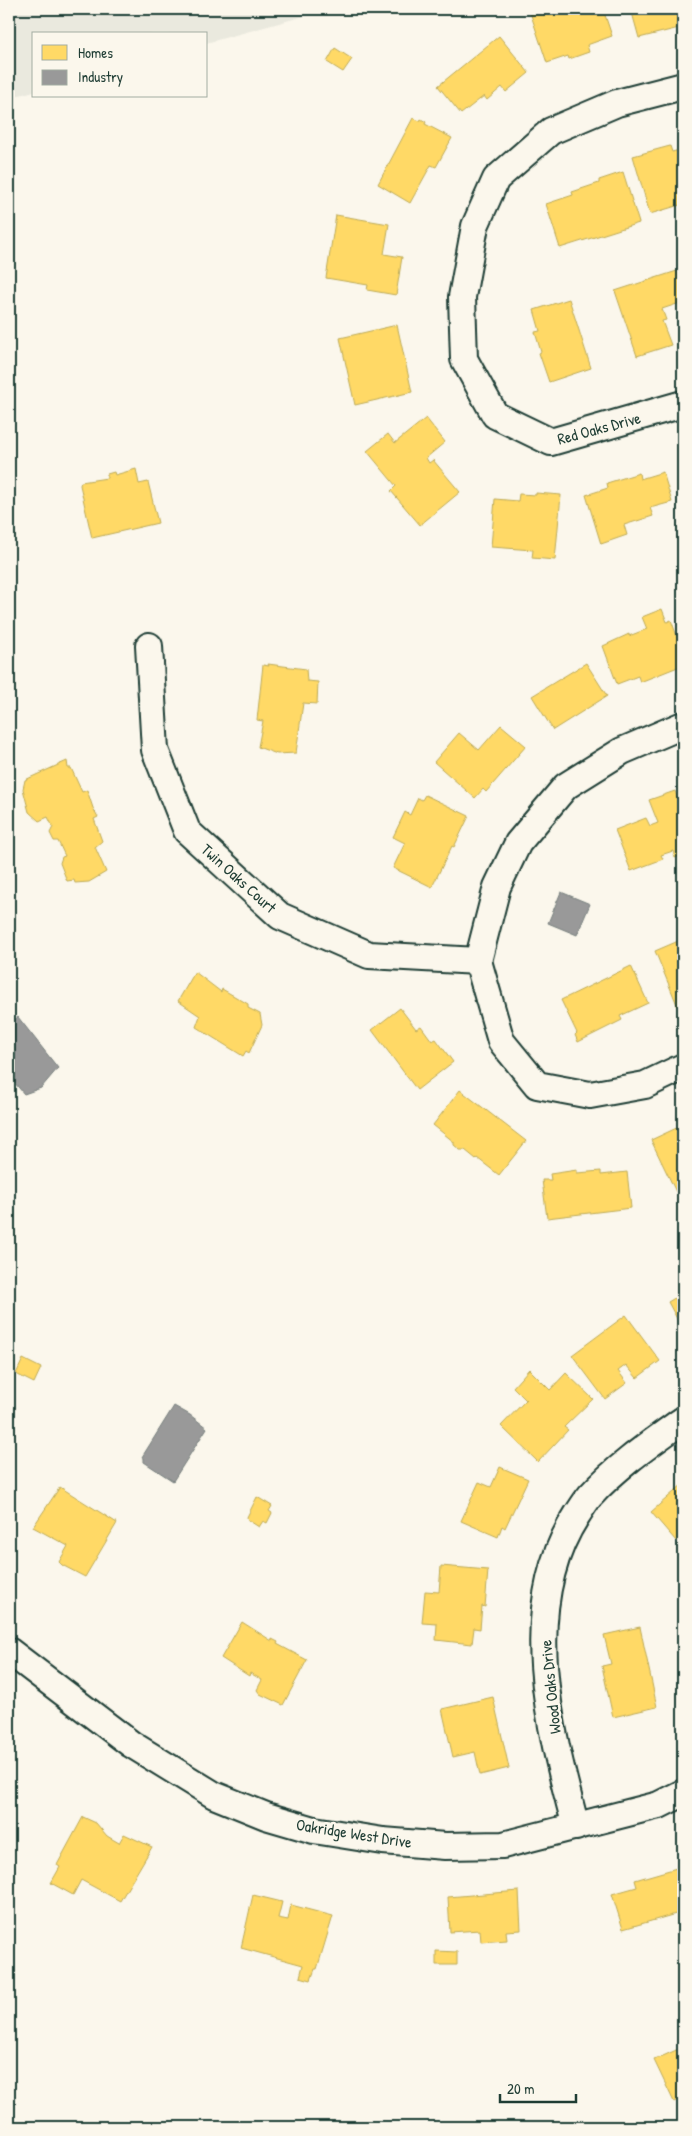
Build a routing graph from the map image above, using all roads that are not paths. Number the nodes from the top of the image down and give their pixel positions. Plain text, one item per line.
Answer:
1 (683, 86) edge
2 (683, 404) edge
3 (148, 646) dead end
4 (683, 726) edge
5 (478, 961) junction
6 (683, 1068) edge
7 (683, 1420) edge
8 (9, 1651) edge
9 (683, 1793) edge
10 (576, 1827) junction

1 - 2 street, Red Oaks Drive
3 - 5 street, Twin Oaks Court
4 - 5 street
5 - 6 street
7 - 10 street, Wood Oaks Drive
8 - 10 street, Oakridge West Drive
9 - 10 street, Oakridge West Drive

